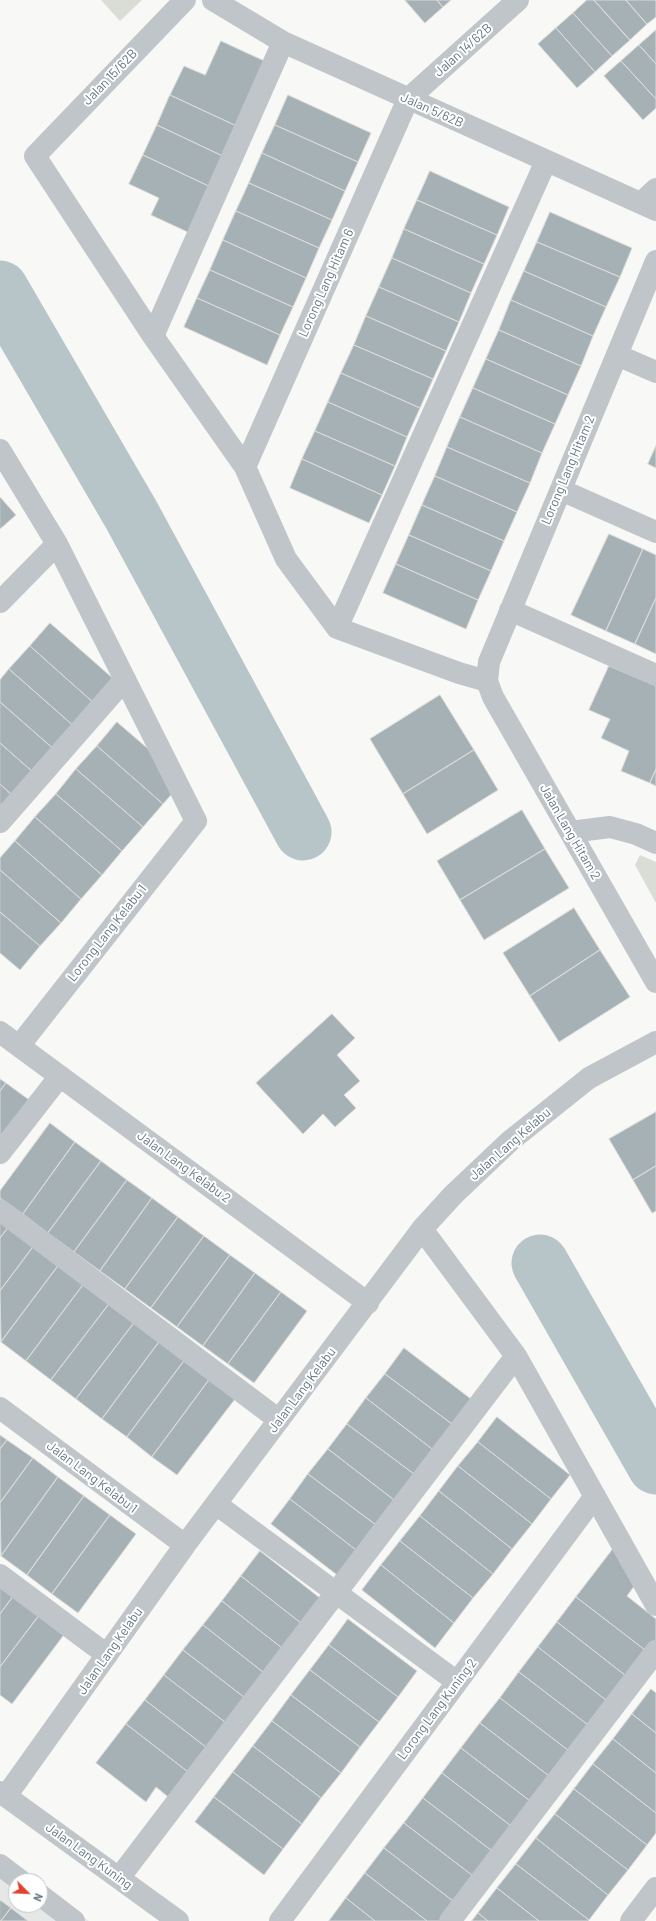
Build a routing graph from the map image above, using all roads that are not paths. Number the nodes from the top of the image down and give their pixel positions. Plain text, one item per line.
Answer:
1 (185, 0) edge
2 (213, 0) edge
3 (518, 0) edge
4 (283, 42) junction
5 (408, 99) junction
6 (546, 161) junction
7 (651, 201) edge
8 (656, 261) edge
9 (153, 336) junction
10 (617, 355) junction
11 (656, 372) edge
12 (0, 450) edge
13 (245, 467) junction
14 (560, 490) junction
15 (656, 532) edge
16 (57, 544) junction
17 (0, 602) edge
18 (510, 610) junction
19 (337, 628) junction
20 (656, 675) edge
21 (125, 679) junction
22 (487, 681) junction
23 (0, 822) edge
24 (570, 832) junction
25 (656, 843) edge
26 (656, 982) edge
27 (0, 1032) edge
28 (656, 1042) edge
29 (19, 1046) junction
30 (60, 1076) junction
31 (0, 1153) edge
32 (0, 1210) edge
33 (422, 1229) junction
34 (368, 1303) junction
35 (516, 1356) junction
36 (0, 1408) edge
37 (279, 1420) junction
38 (595, 1496) junction
39 (216, 1504) junction
40 (184, 1545) junction
41 (0, 1576) edge
42 (337, 1592) junction
43 (656, 1605) edge
44 (656, 1652) edge
45 (107, 1655) junction
46 (457, 1682) junction
47 (3, 1794) edge
48 (0, 1865) edge
49 (10, 1873) edge
50 (119, 1878) junction
51 (656, 1888) edge
52 (48, 1901) edge
53 (74, 1921) edge
54 (178, 1921) edge
55 (280, 1921) edge
56 (450, 1921) edge
57 (631, 1921) edge

1 - 9 street, Jalan 15/62B
2 - 4 street, Jalan 5/62B
3 - 5 street, Jalan 14/62B
4 - 5 street, Jalan 5/62B
4 - 9 street
5 - 6 street, Jalan 5/62B
5 - 13 street, Lorong Lang Hitam 6
6 - 7 street, Jalan 5/62B
6 - 19 street
8 - 10 street, Lorong Lang Hitam 2
9 - 13 street
10 - 11 street
10 - 14 street, Lorong Lang Hitam 2
12 - 16 street
13 - 19 street
14 - 15 street
14 - 18 street, Lorong Lang Hitam 2
16 - 17 street
16 - 21 street
18 - 20 street
18 - 22 street, Lorong Lang Hitam 2
19 - 22 street
21 - 23 street
21 - 29 street, Lorong Lang Kelabu 1
22 - 24 street, Jalan Lang Hitam 2
24 - 25 street
24 - 26 street, Jalan Lang Hitam 2
27 - 29 street, Jalan Lang Kelabu 2
28 - 33 street, Jalan Lang Kelabu
29 - 30 street, Jalan Lang Kelabu 2
30 - 31 street
30 - 34 street, Jalan Lang Kelabu 2
32 - 37 street
33 - 34 street, Jalan Lang Kelabu
33 - 35 street
34 - 37 street, Jalan Lang Kelabu
35 - 38 street
35 - 42 street
36 - 40 street, Jalan Lang Kelabu 1
37 - 39 street, Jalan Lang Kelabu
38 - 43 street
38 - 46 street, Lorong Lang Kuning 2
39 - 40 street, Jalan Lang Kelabu
39 - 42 street
40 - 45 street, Jalan Lang Kelabu
41 - 45 street
42 - 46 street
42 - 50 street
44 - 56 street
45 - 47 street, Jalan Lang Kelabu
46 - 55 street, Lorong Lang Kuning 2
47 - 50 street, Jalan Lang Kuning
48 - 49 street
50 - 54 street, Jalan Lang Kuning
51 - 57 street
52 - 53 street

